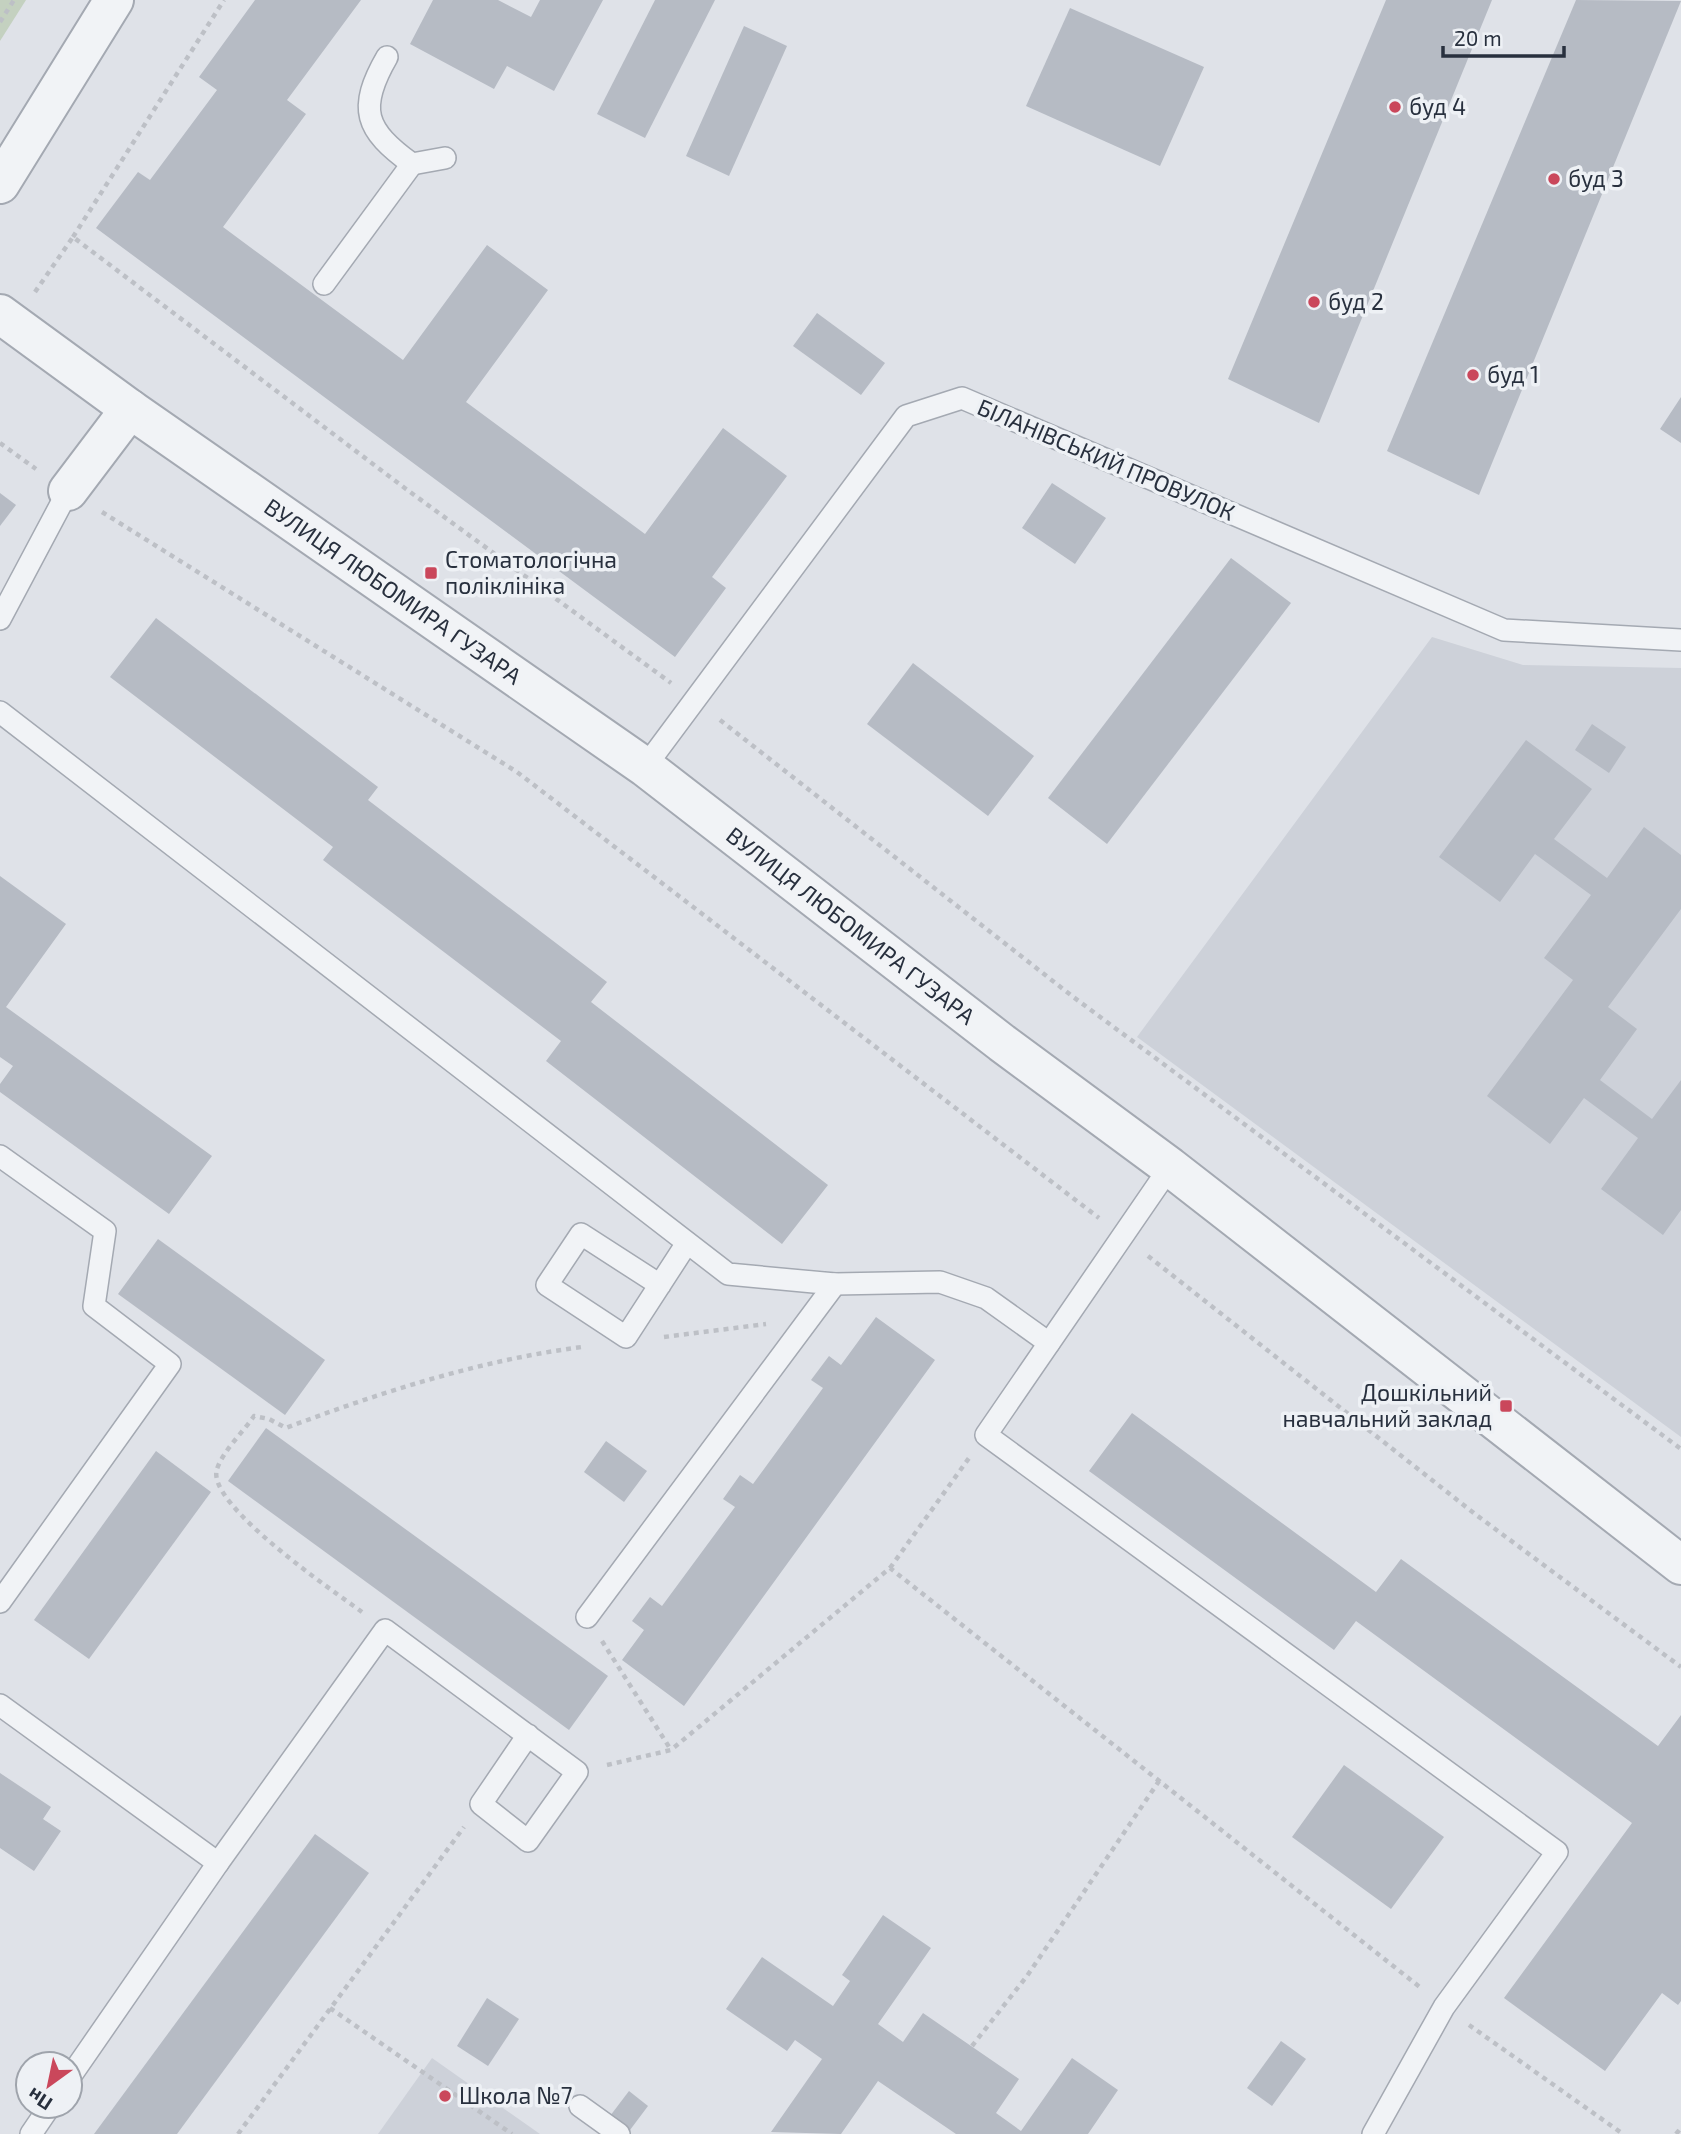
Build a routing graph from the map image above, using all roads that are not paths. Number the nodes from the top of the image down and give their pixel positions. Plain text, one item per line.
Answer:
1 (114, 0) edge
2 (387, 57) dead end
3 (445, 158) dead end
4 (412, 164) junction
5 (0, 184) edge
6 (324, 284) dead end
7 (7, 318) edge
8 (130, 409) junction
9 (68, 491) joint
10 (0, 619) edge
11 (1681, 640) edge
12 (0, 712) edge
13 (645, 767) junction
14 (0, 1156) edge
15 (1170, 1167) junction
16 (687, 1243) junction
17 (835, 1284) junction
18 (660, 1285) junction
19 (1049, 1343) junction
20 (1681, 1565) edge
21 (0, 1602) edge
22 (587, 1617) road end
23 (0, 1705) edge
24 (528, 1735) junction
25 (218, 1863) junction
26 (84, 2057) edge
27 (580, 2106) dead end
28 (619, 2134) edge
29 (1373, 2134) edge

1 - 5 street
2 - 4 lane
3 - 4 lane
4 - 6 lane
7 - 8 street, ВУЛИЦЯ ЛЮБОМИРА ГУЗАРА
8 - 9 street
8 - 13 street, ВУЛИЦЯ ЛЮБОМИРА ГУЗАРА
9 - 10 lane
11 - 13 lane, БІЛАНІВСЬКИЙ ПРОВУЛОК
12 - 16 lane
13 - 15 street, ВУЛИЦЯ ЛЮБОМИРА ГУЗАРА
14 - 21 lane
15 - 19 lane
15 - 20 street, ВУЛИЦЯ ЛЮБОМИРА ГУЗАРА
16 - 17 lane
16 - 18 lane
17 - 19 lane
17 - 22 lane
18 - 18 lane
19 - 29 lane
23 - 25 lane
24 - 24 lane
24 - 25 lane
25 - 26 lane
27 - 28 lane

